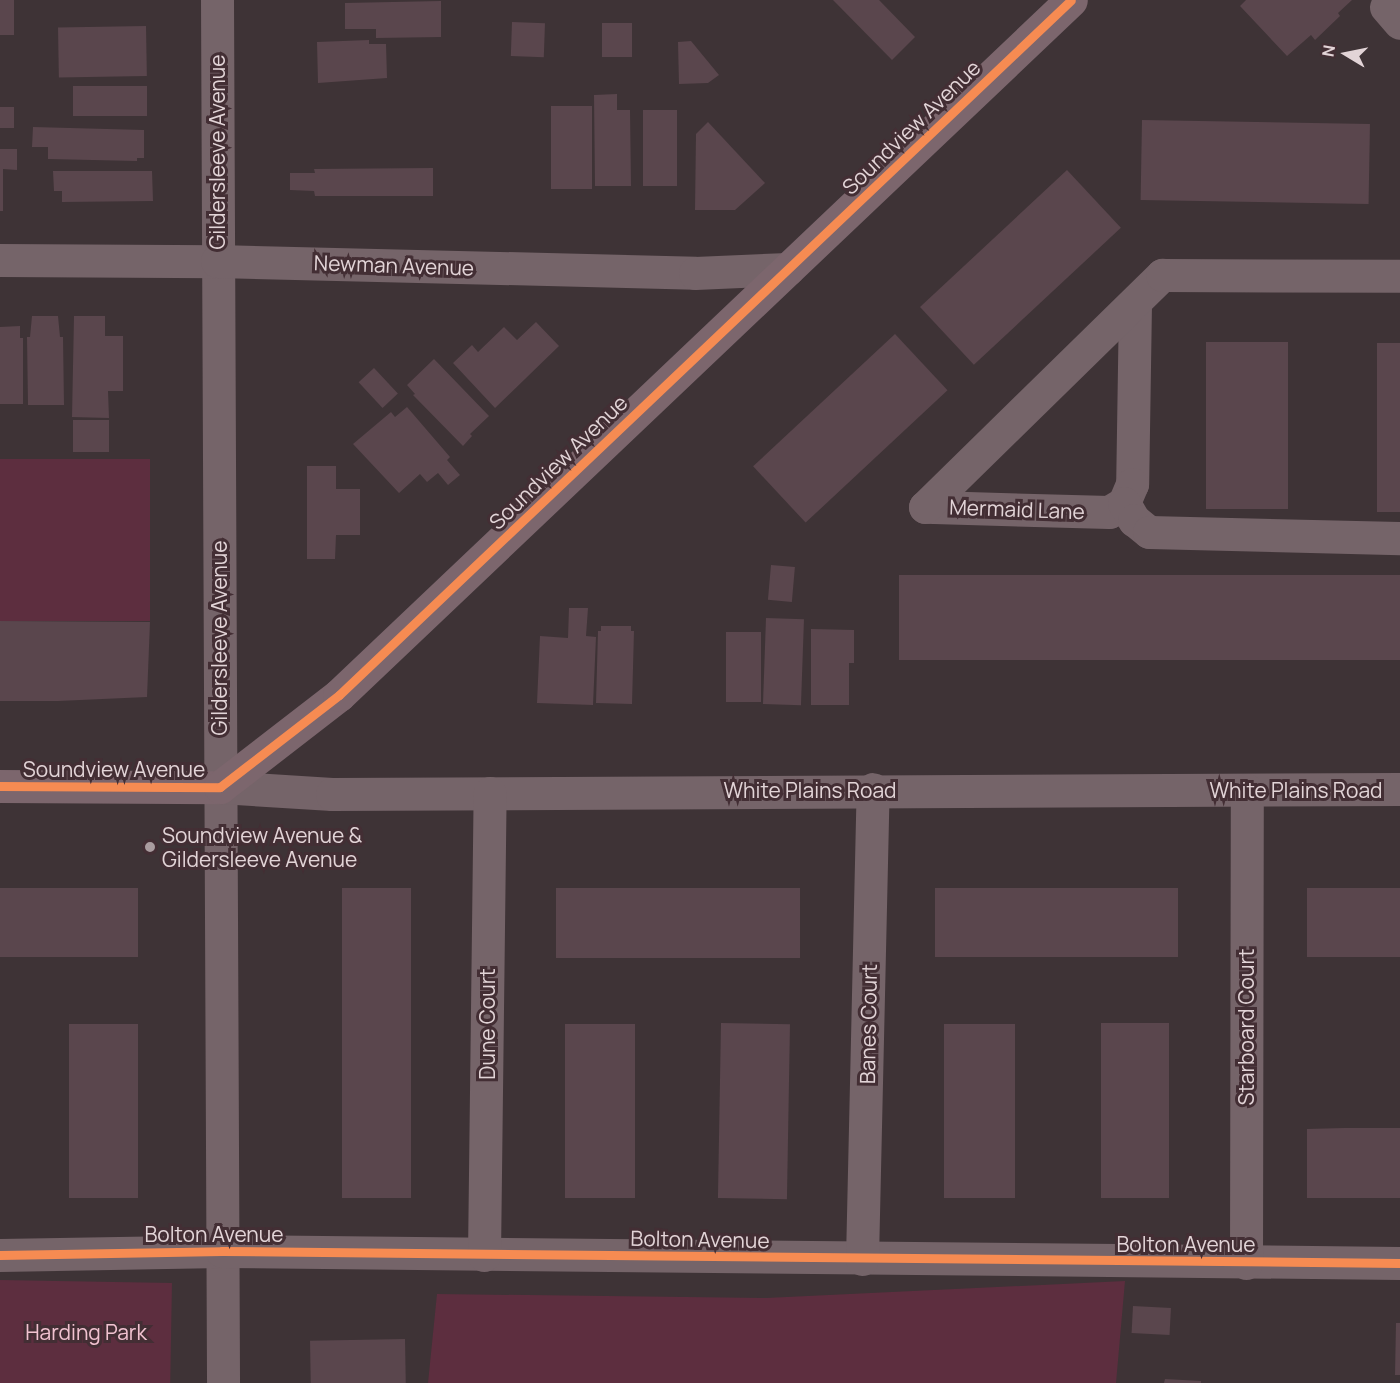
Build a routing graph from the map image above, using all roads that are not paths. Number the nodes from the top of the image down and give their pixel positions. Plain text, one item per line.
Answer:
1 (217, 0) edge
2 (1071, 0) edge
3 (0, 260) edge
4 (217, 261) junction
5 (788, 269) junction
6 (1400, 276) edge
7 (1135, 303) junction
8 (1124, 503) junction
9 (1400, 538) edge
10 (0, 786) edge
11 (220, 787) junction
12 (873, 789) junction
13 (1400, 789) edge
14 (1247, 790) junction
15 (490, 793) junction
16 (222, 1251) junction
17 (0, 1255) edge
18 (484, 1255) junction
19 (862, 1259) junction
20 (1246, 1263) junction
21 (1400, 1263) edge
22 (223, 1383) edge

1 - 4 street, Gildersleeve Avenue
2 - 5 main road, Soundview Avenue
3 - 4 street, Newman Avenue
4 - 5 street, Newman Avenue
4 - 11 street, Gildersleeve Avenue
5 - 11 main road, Soundview Avenue
6 - 7 street, Mermaid Lane
7 - 8 street
7 - 8 street, Mermaid Lane
8 - 9 street
10 - 11 main road, Soundview Avenue
11 - 15 street, White Plains Road
11 - 16 street, Gildersleeve Avenue
12 - 14 street, White Plains Road
12 - 15 street, White Plains Road
12 - 19 street, Banes Court
13 - 14 street, White Plains Road
14 - 20 street, Starboard Court
15 - 18 street, Dune Court
16 - 17 street, Bolton Avenue
16 - 18 street, Bolton Avenue
16 - 22 street, Gildersleeve Avenue
18 - 19 street, Bolton Avenue
19 - 20 street, Bolton Avenue
20 - 21 street, Bolton Avenue

